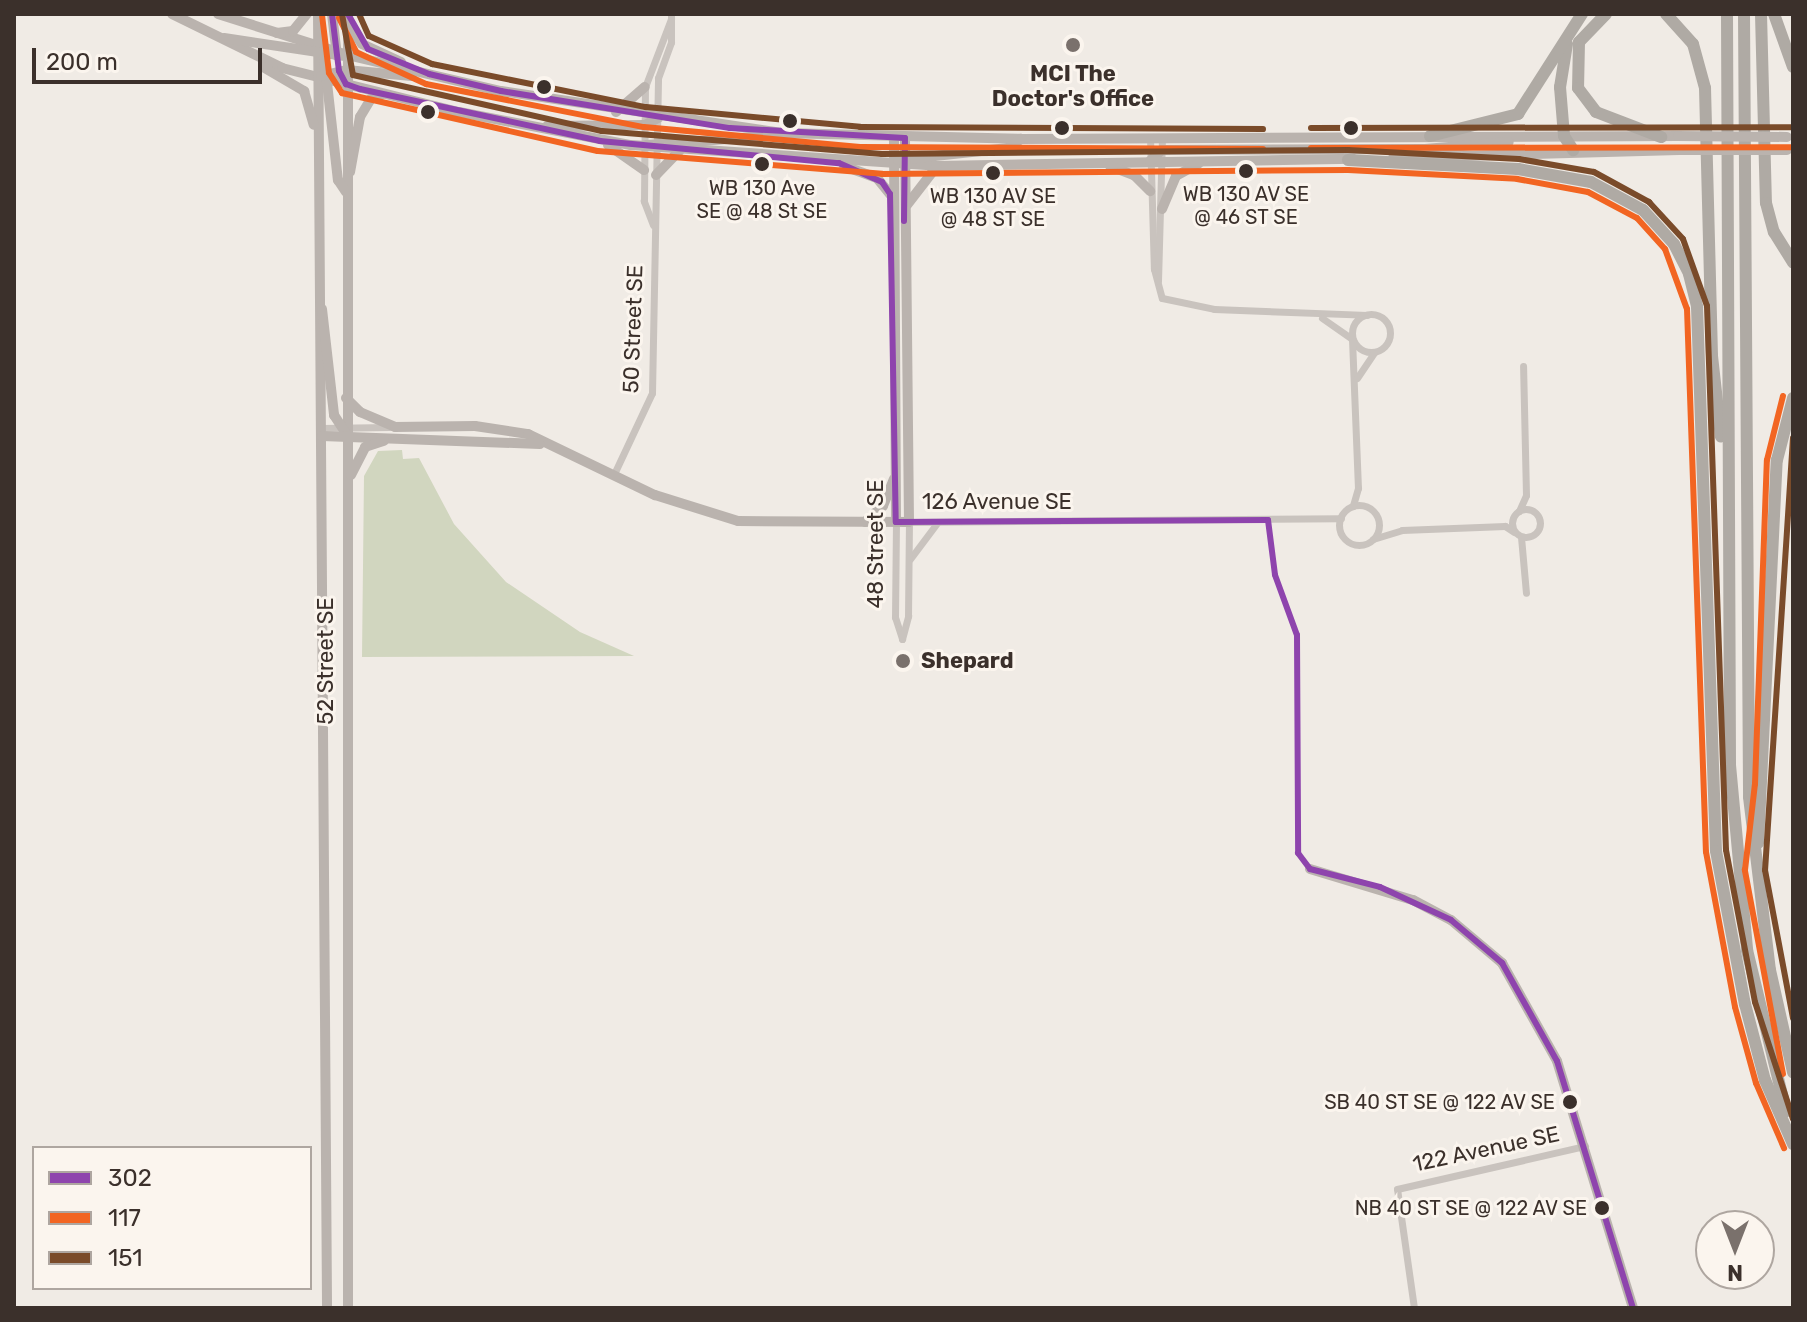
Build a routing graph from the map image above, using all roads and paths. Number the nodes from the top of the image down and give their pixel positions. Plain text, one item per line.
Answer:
1 (169, 14) edge
2 (218, 14) edge
3 (307, 14) edge
4 (318, 14) edge
5 (332, 14) edge
6 (1606, 14) edge
7 (1666, 14) edge
8 (1727, 14) edge
9 (1744, 14) edge
10 (1761, 14) edge
11 (1774, 14) edge
12 (671, 16) edge
13 (348, 18) edge
14 (1579, 18) edge
15 (267, 33) junction
16 (212, 36) junction
17 (321, 53) junction
18 (335, 67) junction
19 (1793, 67) edge
20 (429, 74) junction
21 (346, 84) junction
22 (645, 87) junction
23 (382, 94) junction
24 (616, 112) junction
25 (658, 118) junction
26 (645, 121) junction
27 (536, 128) junction
28 (782, 133) junction
29 (1430, 136) junction
30 (1564, 136) junction
31 (1531, 137) junction
32 (1661, 137) junction
33 (1790, 137) edge
34 (900, 138) junction
35 (1156, 138) junction
36 (1021, 139) junction
37 (600, 141) junction
38 (657, 144) junction
39 (644, 146) junction
40 (680, 150) junction
41 (1573, 150) junction
42 (1790, 150) edge
43 (1162, 156) junction
44 (319, 157) junction
45 (1348, 160) junction
46 (905, 161) junction
47 (1150, 161) junction
48 (1204, 162) junction
49 (839, 163) junction
50 (1105, 163) junction
51 (892, 165) junction
52 (937, 166) junction
53 (644, 170) junction
54 (656, 175) junction
55 (347, 177) junction
56 (1150, 191) junction
57 (347, 194) junction
58 (890, 194) junction
59 (1162, 209) junction
60 (904, 211) junction
61 (653, 225) junction
62 (1793, 263) edge
63 (1158, 283) junction
64 (320, 303) junction
65 (1367, 315) junction
66 (1316, 316) junction
67 (1352, 339) junction
68 (1379, 350) junction
69 (1525, 366) dead end
70 (1355, 388) junction
71 (346, 398) junction
72 (1793, 398) edge
73 (344, 430) junction
74 (322, 432) junction
75 (394, 432) junction
76 (896, 473) junction
77 (614, 474) junction
78 (1358, 488) junction
79 (346, 489) junction
80 (1526, 495) junction
81 (1728, 498) junction
82 (1353, 506) junction
83 (1370, 508) junction
84 (1519, 511) junction
85 (1533, 511) junction
86 (1340, 521) junction
87 (865, 522) junction
88 (896, 522) junction
89 (909, 522) junction
90 (937, 523) junction
91 (1379, 523) junction
92 (1508, 524) junction
93 (1402, 530) junction
94 (1522, 535) junction
95 (1373, 539) junction
96 (908, 561) junction
97 (1526, 593) dead end
98 (1310, 869) dead end
99 (1755, 870) junction
100 (1793, 1072) edge
101 (1793, 1133) edge
102 (1793, 1144) edge
103 (1585, 1146) junction
104 (327, 1308) edge
105 (348, 1308) edge
106 (1414, 1308) edge
107 (1633, 1308) edge

1 - 16 main road
1 - 44 main road
2 - 15 main road
3 - 15 main road
4 - 17 main road, 52 Street SE
5 - 18 main road
6 - 32 highway
7 - 81 highway
8 - 81 highway
9 - 99 highway
10 - 62 highway
11 - 19 highway
12 - 22 street, 50 Street SE
12 - 25 street, 50 Street SE
13 - 18 main road, 52 Street SE
13 - 20 main road
14 - 29 highway
14 - 30 highway
15 - 17 main road
16 - 17 main road
16 - 18 main road
17 - 18 main road, 52 Street SE
17 - 18 main road
18 - 20 main road
18 - 21 main road
18 - 21 main road, 52 Street SE
18 - 44 main road, 52 Street SE
18 - 57 main road
20 - 24 main road
21 - 23 main road
21 - 55 main road, 52 Street SE
22 - 24 main road
22 - 26 street, 50 Street SE
23 - 27 main road
23 - 55 main road
24 - 26 main road
25 - 26 main road
25 - 28 main road
25 - 38 street, 50 Street SE
26 - 27 main road
26 - 39 street, 50 Street SE
27 - 37 main road
28 - 34 main road
28 - 38 main road
29 - 31 main road
29 - 35 main road
30 - 31 main road
30 - 32 main road
30 - 41 highway
31 - 43 main road
32 - 33 main road, bridge
34 - 36 main road
34 - 46 main road, 48 Street SE
34 - 51 main road, 48 Street SE
35 - 36 main road
35 - 43 street
35 - 47 street
36 - 46 main road
37 - 39 main road
37 - 53 main road
38 - 39 main road
38 - 40 main road
38 - 54 street, 50 Street SE
39 - 53 street, 50 Street SE
40 - 49 main road
40 - 54 main road
41 - 42 main road, bridge
41 - 45 main road
43 - 47 main road
43 - 48 main road
43 - 59 street
44 - 64 main road, 52 Street SE
45 - 48 main road
45 - 102 highway
46 - 51 main road
46 - 52 main road
46 - 60 main road, 48 Street SE
47 - 50 main road
47 - 56 street
48 - 59 main road
49 - 51 main road
49 - 58 main road
50 - 52 main road
50 - 56 main road
51 - 58 main road, 48 Street SE
52 - 60 main road
53 - 61 street, 50 Street SE
54 - 61 street, 50 Street SE
55 - 57 main road, 52 Street SE
56 - 63 street
57 - 71 main road, 52 Street SE
58 - 76 main road, 48 Street SE
59 - 63 street
60 - 89 main road, 48 Street SE
61 - 77 street, 50 Street SE
63 - 66 street
64 - 73 main road
64 - 74 main road, 52 Street SE
65 - 66 street
65 - 67 street
65 - 68 street
66 - 67 street
67 - 68 street
67 - 70 street
68 - 70 street
69 - 80 street
70 - 78 street
71 - 73 main road, 52 Street SE
71 - 75 main road
72 - 99 highway
73 - 74 main road, 126 Avenue SE
73 - 75 main road, 126 Avenue SE
73 - 79 main road, 52 Street SE
74 - 104 main road, 52 Street SE
75 - 77 main road, 126 Avenue SE
75 - 79 main road
76 - 87 main road
76 - 88 main road, 48 Street SE
77 - 87 main road, 126 Avenue SE
78 - 82 street
78 - 83 street
79 - 105 main road, 52 Street SE
80 - 84 street
80 - 85 street
81 - 101 highway
82 - 83 street
82 - 86 street
83 - 91 street
84 - 85 street
84 - 92 street
85 - 94 street
86 - 90 street, 126 Avenue SE
86 - 95 street
87 - 88 main road, 126 Avenue SE
88 - 89 main road, 126 Avenue SE
88 - 96 street, 48 Street SE
89 - 90 street, 126 Avenue SE
89 - 96 street, 48 Street SE
90 - 96 street
91 - 93 street
91 - 95 street
92 - 93 street
92 - 94 street
93 - 95 street
94 - 97 street
98 - 103 main road
99 - 100 highway
103 - 106 street, 122 Avenue SE
103 - 107 main road

